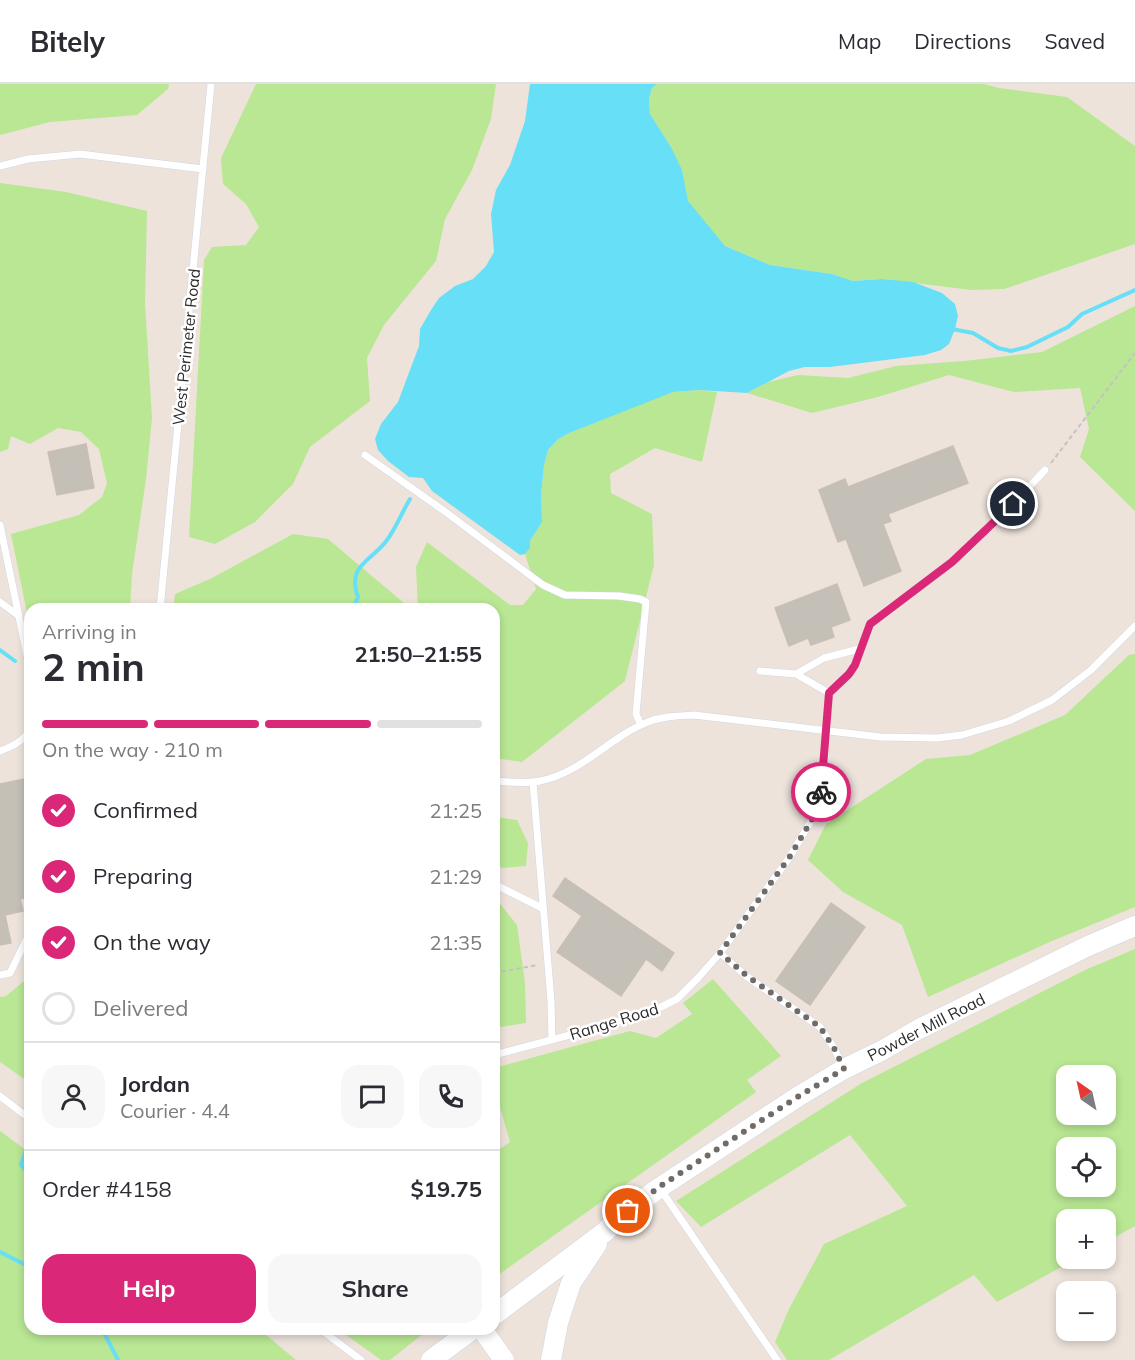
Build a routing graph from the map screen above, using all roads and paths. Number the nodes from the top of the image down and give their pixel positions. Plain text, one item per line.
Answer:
1 (211, 84) edge
2 (0, 166) edge
3 (203, 169) junction
4 (1135, 352) edge
5 (365, 455) dead end
6 (1046, 470) joint
7 (0, 525) edge
8 (0, 603) edge
9 (161, 603) edge
10 (19, 616) junction
11 (1135, 626) edge
12 (24, 641) edge
13 (860, 649) junction
14 (760, 671) dead end
15 (796, 674) junction
16 (829, 693) junction
17 (641, 725) junction
18 (826, 729) junction
19 (24, 738) edge
20 (0, 751) edge
21 (500, 781) edge
22 (533, 782) junction
23 (500, 888) edge
24 (542, 908) junction
25 (1135, 926) edge
26 (24, 944) edge
27 (720, 953) junction
28 (547, 963) junction
29 (500, 972) edge
30 (0, 975) edge
31 (552, 1040) junction
32 (500, 1053) edge
33 (844, 1069) junction
34 (0, 1096) edge
35 (24, 1114) edge
36 (659, 1187) junction
37 (606, 1231) junction
38 (500, 1310) edge
39 (328, 1335) edge
40 (465, 1335) edge
41 (486, 1335) edge
42 (361, 1360) edge
43 (431, 1360) edge
44 (504, 1360) edge
45 (551, 1360) edge
46 (777, 1360) edge

1 - 3 lane, West Perimeter Road
2 - 3 lane
3 - 9 lane, West Perimeter Road
4 - 6 path
5 - 17 lane
6 - 13 lane
7 - 10 lane
8 - 10 lane
10 - 12 lane
11 - 18 lane
13 - 15 lane
13 - 16 lane
14 - 15 lane
15 - 16 lane
16 - 18 lane, Range Road
17 - 18 lane
17 - 22 lane
18 - 27 lane, Range Road
19 - 20 lane
21 - 22 lane
22 - 24 lane
23 - 24 lane
24 - 28 lane
25 - 33 main road, Powder Mill Road
26 - 30 lane
27 - 31 lane, Range Road
27 - 33 lane
28 - 29 path
28 - 31 lane
31 - 32 lane, Range Road
33 - 36 main road, Powder Mill Road
34 - 35 lane
36 - 37 main road, Powder Mill Road
36 - 46 lane
37 - 38 main road, Powder Mill Road
37 - 45 main road
39 - 42 lane
40 - 43 main road
41 - 44 main road

